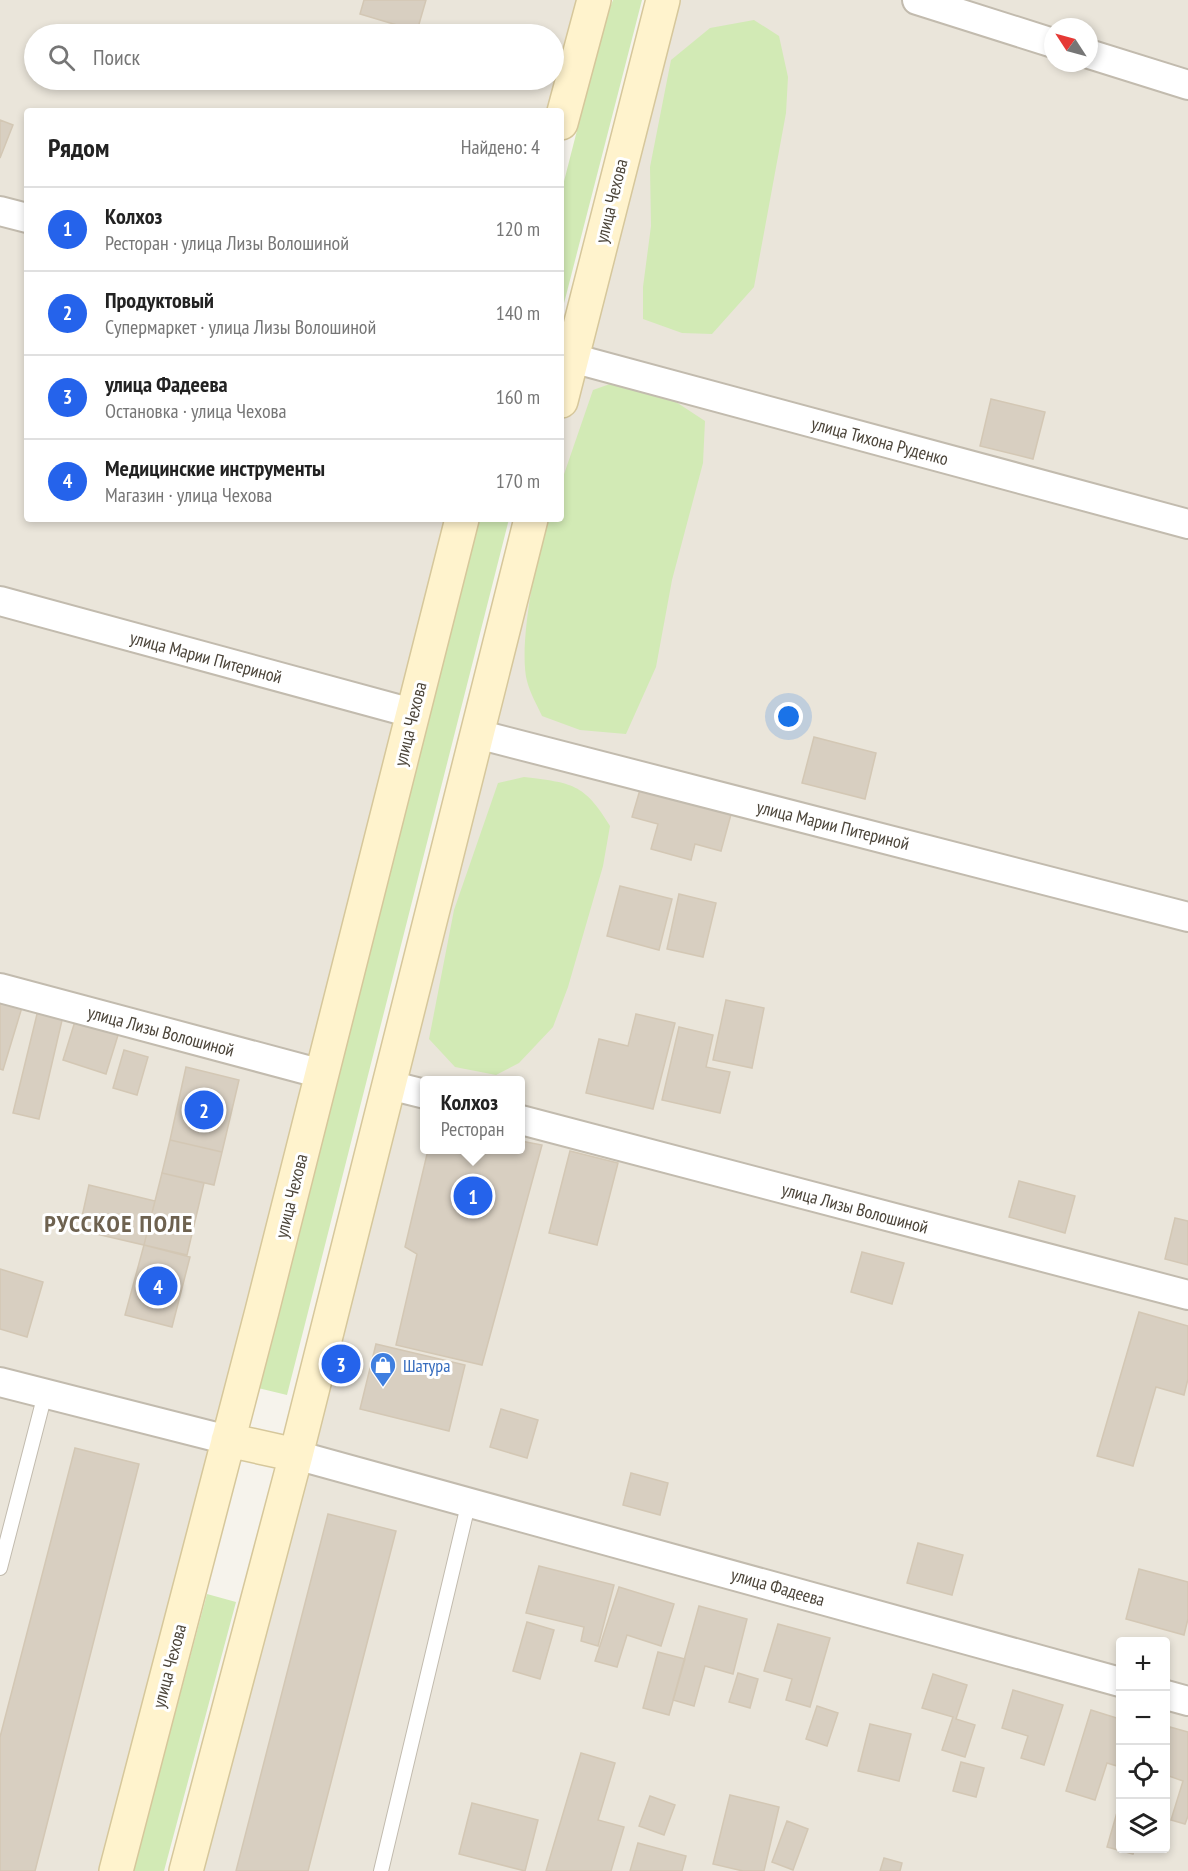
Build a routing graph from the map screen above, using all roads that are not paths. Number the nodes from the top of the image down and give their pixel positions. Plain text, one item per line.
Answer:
1 (594, 0) edge
2 (663, 0) edge
3 (917, 0) edge
4 (1044, 40) edge
5 (1098, 57) edge
6 (1188, 85) edge
7 (564, 112) edge
8 (0, 211) edge
9 (24, 217) edge
10 (572, 358) junction
11 (564, 389) edge
12 (461, 522) edge
13 (530, 522) edge
14 (1188, 524) edge
15 (0, 601) edge
16 (412, 713) junction
17 (477, 734) junction
18 (1188, 917) edge
19 (0, 988) edge
20 (322, 1074) junction
21 (389, 1085) junction
22 (420, 1093) edge
23 (525, 1121) edge
24 (1188, 1295) edge
25 (0, 1382) edge
26 (45, 1394) junction
27 (228, 1440) junction
28 (296, 1455) junction
29 (469, 1501) junction
30 (4, 1540) edge
31 (0, 1568) edge
32 (1116, 1681) edge
33 (1170, 1696) edge
34 (1188, 1701) edge
35 (116, 1871) edge
36 (186, 1871) edge
37 (381, 1871) edge

1 - 7 main road
2 - 10 main road, улица Чехова
3 - 4 street
5 - 6 street
8 - 9 street
10 - 11 main road, улица Чехова
10 - 14 street, улица Тихона Руденко
12 - 16 main road, улица Чехова
13 - 17 main road
15 - 16 street, улица Марии Питериной
16 - 20 main road, улица Чехова
17 - 18 street, улица Марии Питериной
17 - 21 main road
19 - 20 street, улица Лизы Волошиной
20 - 27 main road, улица Чехова
21 - 22 street
21 - 28 main road
23 - 24 street, улица Лизы Волошиной
25 - 26 street
26 - 27 street
26 - 30 lane
27 - 28 main road
27 - 35 main road, улица Чехова
28 - 29 street, улица Фадеева
28 - 36 main road
29 - 32 street, улица Фадеева
29 - 37 lane
30 - 31 lane
33 - 34 street

